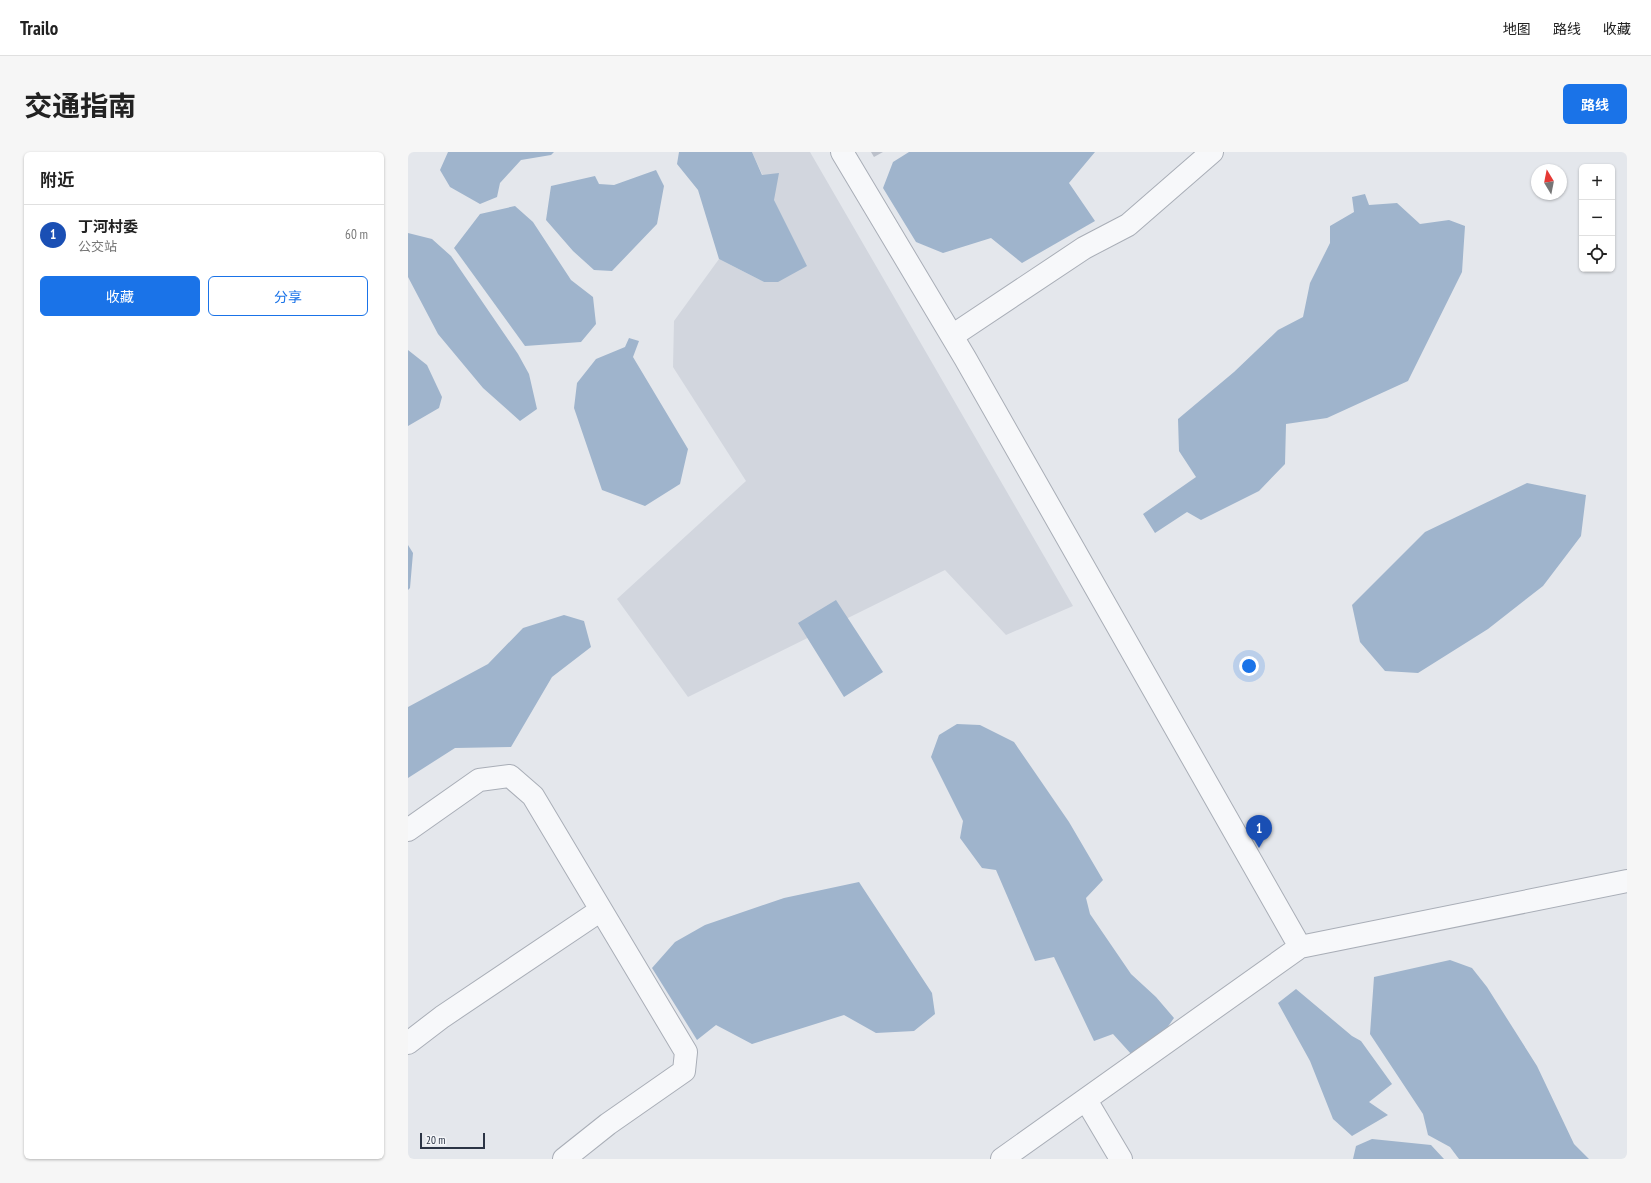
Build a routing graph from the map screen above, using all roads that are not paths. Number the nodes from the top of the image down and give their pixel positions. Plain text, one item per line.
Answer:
1 (842, 152) edge
2 (1212, 152) edge
3 (952, 336) junction
4 (408, 830) edge
5 (1627, 881) edge
6 (601, 910) junction
7 (1300, 947) junction
8 (408, 1043) edge
9 (1086, 1100) junction
10 (564, 1159) edge
11 (1002, 1159) edge
12 (1121, 1159) edge

1 - 3 street
2 - 3 street
3 - 7 street
4 - 6 street
5 - 7 street
6 - 8 street
6 - 10 street
7 - 9 street
9 - 11 street
9 - 12 street

